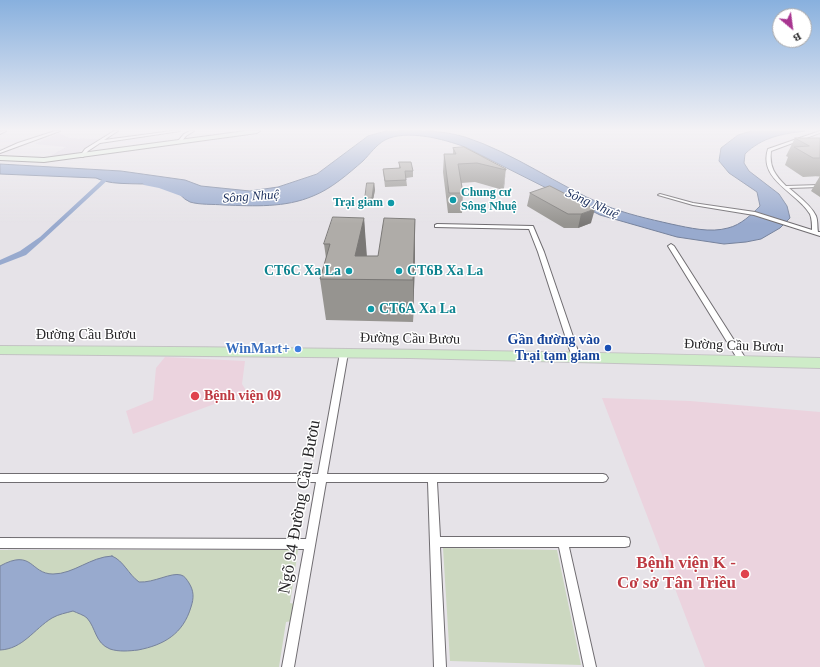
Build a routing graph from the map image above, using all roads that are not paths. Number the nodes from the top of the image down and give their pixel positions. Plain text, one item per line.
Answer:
1 (769, 162) edge
2 (820, 186) edge
3 (786, 187) junction
4 (660, 195) dead end
5 (820, 215) edge
6 (813, 217) junction
7 (820, 220) edge
8 (437, 226) dead end
9 (817, 233) edge
10 (671, 246) dead end
11 (0, 350) edge
12 (344, 353) junction
13 (576, 357) junction
14 (743, 361) junction
15 (820, 364) edge
16 (322, 477) junction
17 (0, 478) edge
18 (432, 478) junction
19 (603, 478) dead end
20 (435, 542) junction
21 (563, 542) junction
22 (625, 542) dead end
23 (0, 543) edge
24 (310, 544) junction
25 (288, 667) edge
26 (440, 667) edge
27 (590, 667) edge

1 - 3 street
2 - 3 street
3 - 6 street
4 - 9 street
5 - 6 street
6 - 7 street
6 - 9 street
8 - 13 street
10 - 14 street
11 - 12 main road, Đường Cầu Bươu
12 - 13 main road, Đường Cầu Bươu
12 - 16 street, Ngõ 94 Đường Cầu Bươu
13 - 14 main road, Đường Cầu Bươu
14 - 15 main road, Đường Cầu Bươu
16 - 17 street
16 - 18 street
16 - 24 street, Ngõ 94 Đường Cầu Bươu
18 - 19 street
18 - 20 street
20 - 21 street
20 - 26 street
21 - 22 street
21 - 27 street
23 - 24 street
24 - 25 street, Ngõ 94 Đường Cầu Bươu

